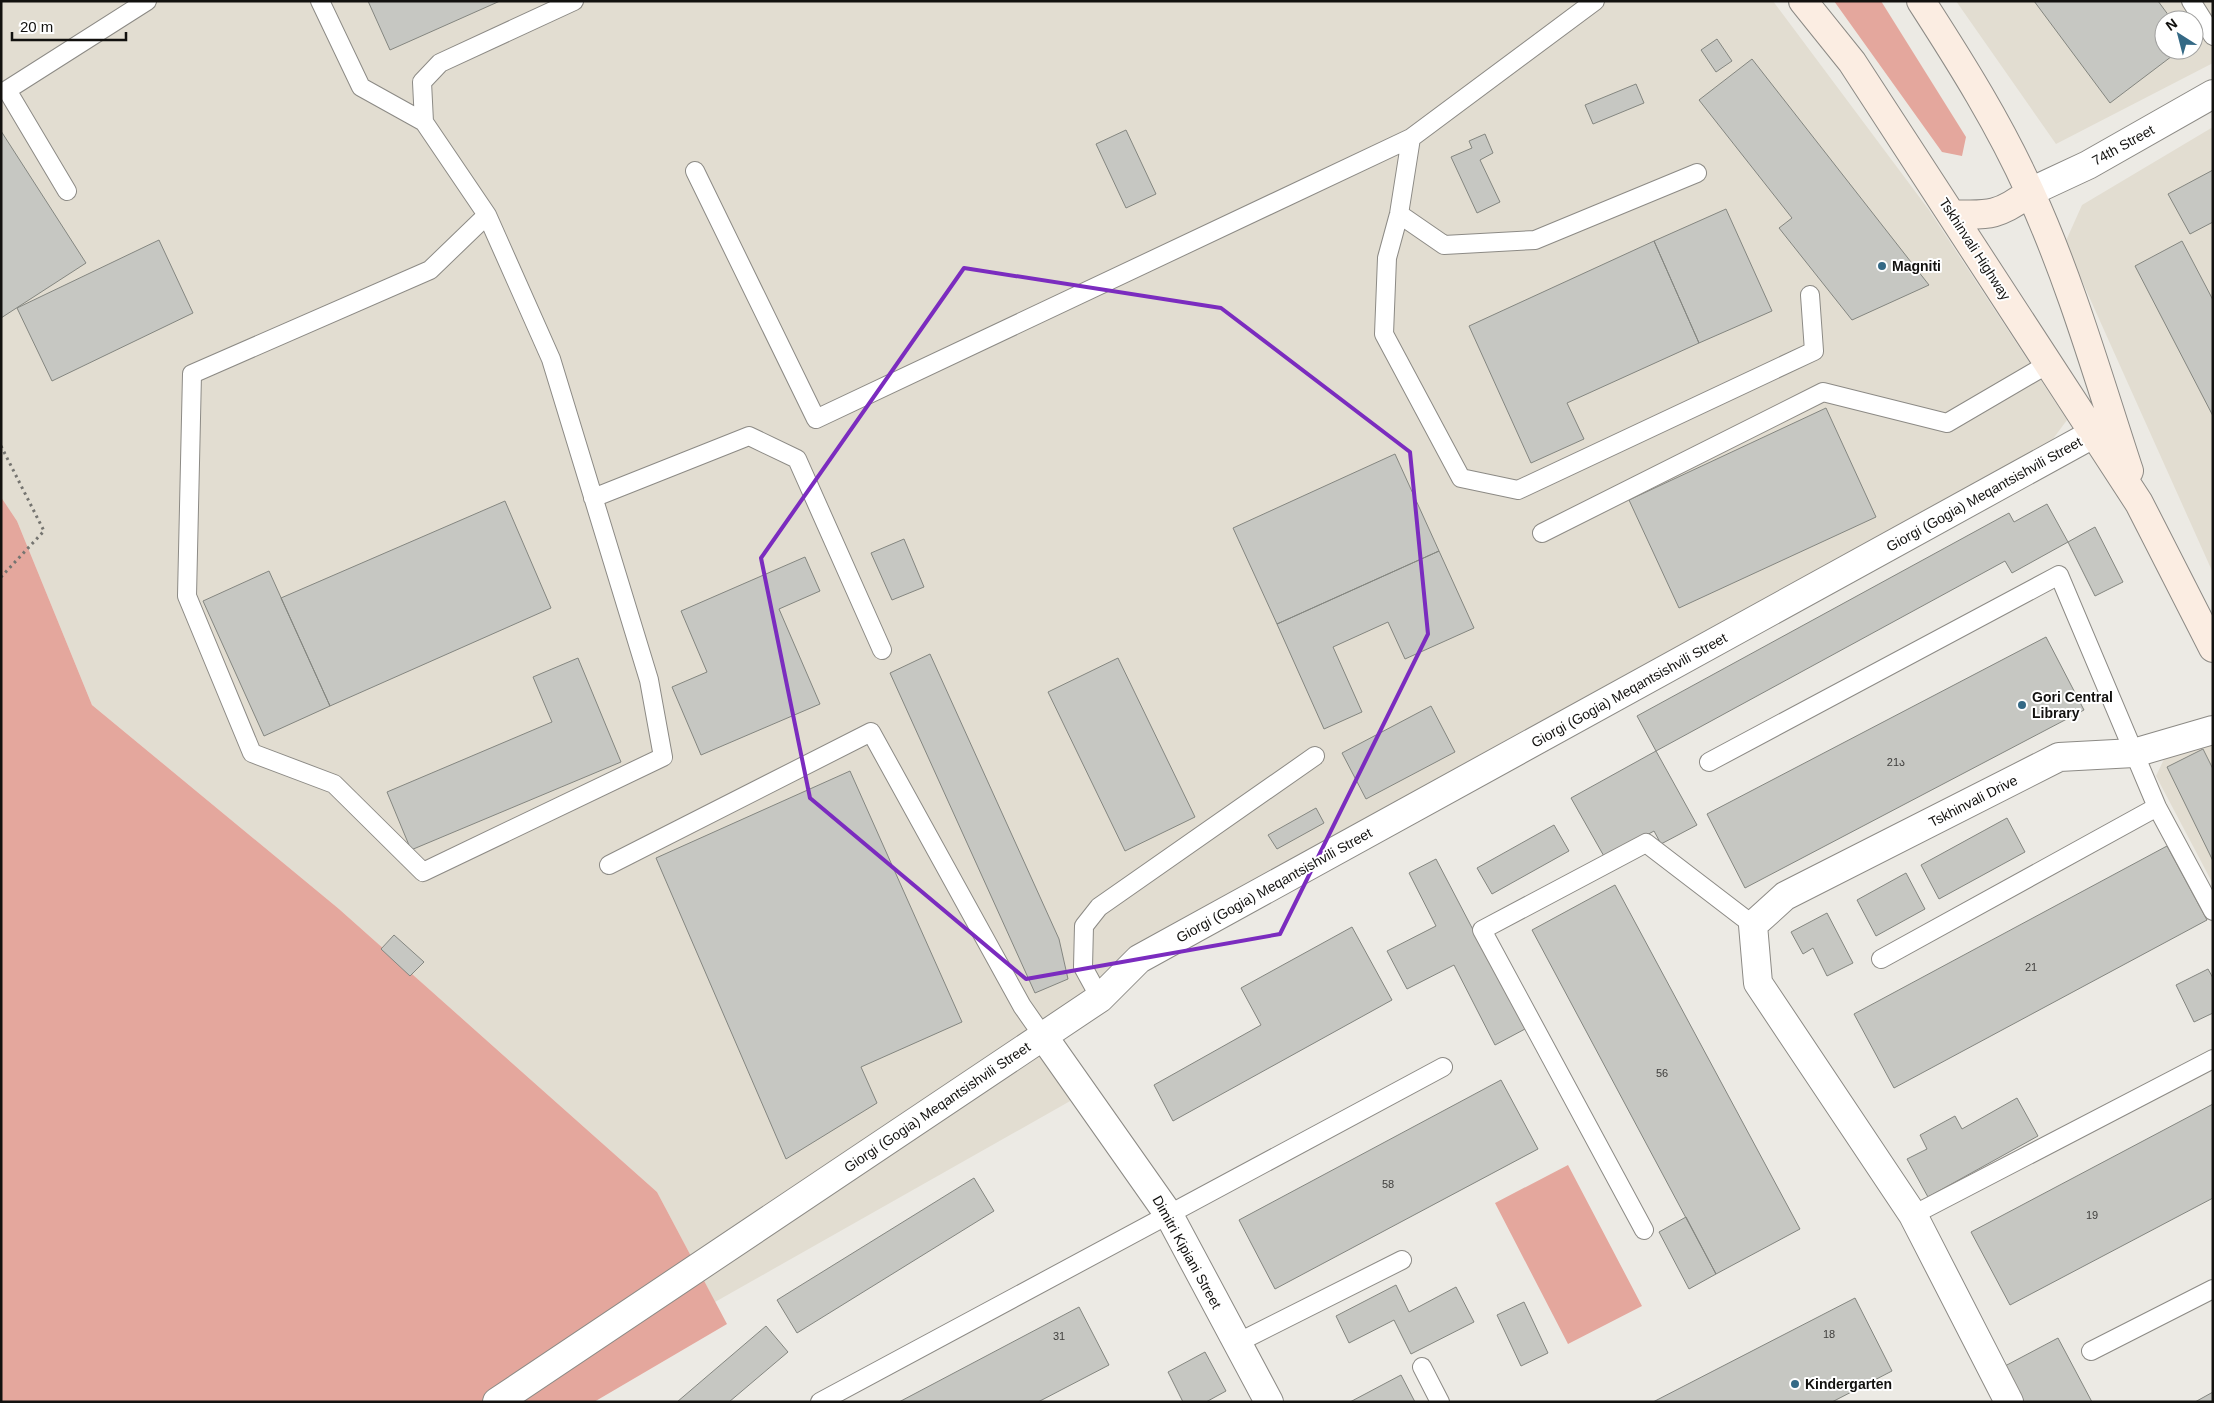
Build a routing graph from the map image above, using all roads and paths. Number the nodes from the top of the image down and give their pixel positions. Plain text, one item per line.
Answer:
1 (147, 1) edge
2 (320, 1) edge
3 (574, 1) edge
4 (1595, 1) edge
5 (1803, 1) edge
6 (2192, 1) edge
7 (1930, 5) edge
8 (2213, 36) edge
9 (2213, 94) edge
10 (424, 122) junction
11 (1411, 138) junction
12 (695, 171) dead end
13 (1697, 173) dead end
14 (66, 191) dead end
15 (2030, 192) junction
16 (1399, 214) junction
17 (1952, 214) junction
18 (486, 215) junction
19 (1810, 296) dead end
20 (2048, 364) junction
21 (2093, 434) junction
22 (1, 446) edge
23 (593, 498) junction
24 (2139, 503) junction
25 (1542, 533) dead end
26 (1, 577) edge
27 (2213, 648) edge
28 (882, 650) dead end
29 (2213, 730) edge
30 (2134, 753) junction
31 (1315, 756) dead end
32 (1709, 762) dead end
33 (2157, 807) junction
34 (609, 865) dead end
35 (2213, 911) edge
36 (1753, 925) junction
37 (1881, 959) dead end
38 (1100, 998) junction
39 (1043, 1036) junction
40 (2213, 1059) edge
41 (1443, 1067) dead end
42 (1169, 1214) junction
43 (1913, 1215) junction
44 (1644, 1230) dead end
45 (1402, 1260) dead end
46 (2213, 1289) edge
47 (1237, 1343) junction
48 (2091, 1352) dead end
49 (1422, 1367) dead end
50 (496, 1402) edge
51 (820, 1402) edge
52 (1269, 1402) edge
53 (1440, 1402) edge
54 (2009, 1402) edge

1 - 14 lane
2 - 10 lane
3 - 10 lane
4 - 11 lane
5 - 17 main road, Tskhinvali Highway
6 - 8 lane
7 - 15 main road, Tskhinvali Highway
9 - 15 street, 74th Street
10 - 18 lane
11 - 12 lane
11 - 16 lane
13 - 16 lane
15 - 17 main road
15 - 24 main road, Tskhinvali Highway
16 - 19 lane
17 - 20 main road, Tskhinvali Highway
18 - 23 lane
18 - 23 lane
20 - 21 main road, Tskhinvali Highway
20 - 25 lane
21 - 24 main road, Tskhinvali Highway
21 - 38 street, Giorgi (Gogia) Meqantsishvili Street
22 - 26 path
23 - 28 lane
24 - 27 main road, Tskhinvali Highway
29 - 30 street, Tskhinvali Drive
30 - 32 lane
30 - 33 lane
30 - 36 street, Tskhinvali Drive
31 - 38 lane
33 - 35 lane
33 - 37 lane
34 - 39 lane
36 - 43 street
36 - 44 lane
38 - 39 street, Giorgi (Gogia) Meqantsishvili Street
39 - 42 street, Dimitri Kipiani Street
39 - 50 street, Giorgi (Gogia) Meqantsishvili Street
40 - 43 lane
41 - 42 lane
42 - 47 street, Dimitri Kipiani Street
42 - 51 lane
43 - 54 street
45 - 47 lane
46 - 48 lane
47 - 52 street, Dimitri Kipiani Street
49 - 53 lane

